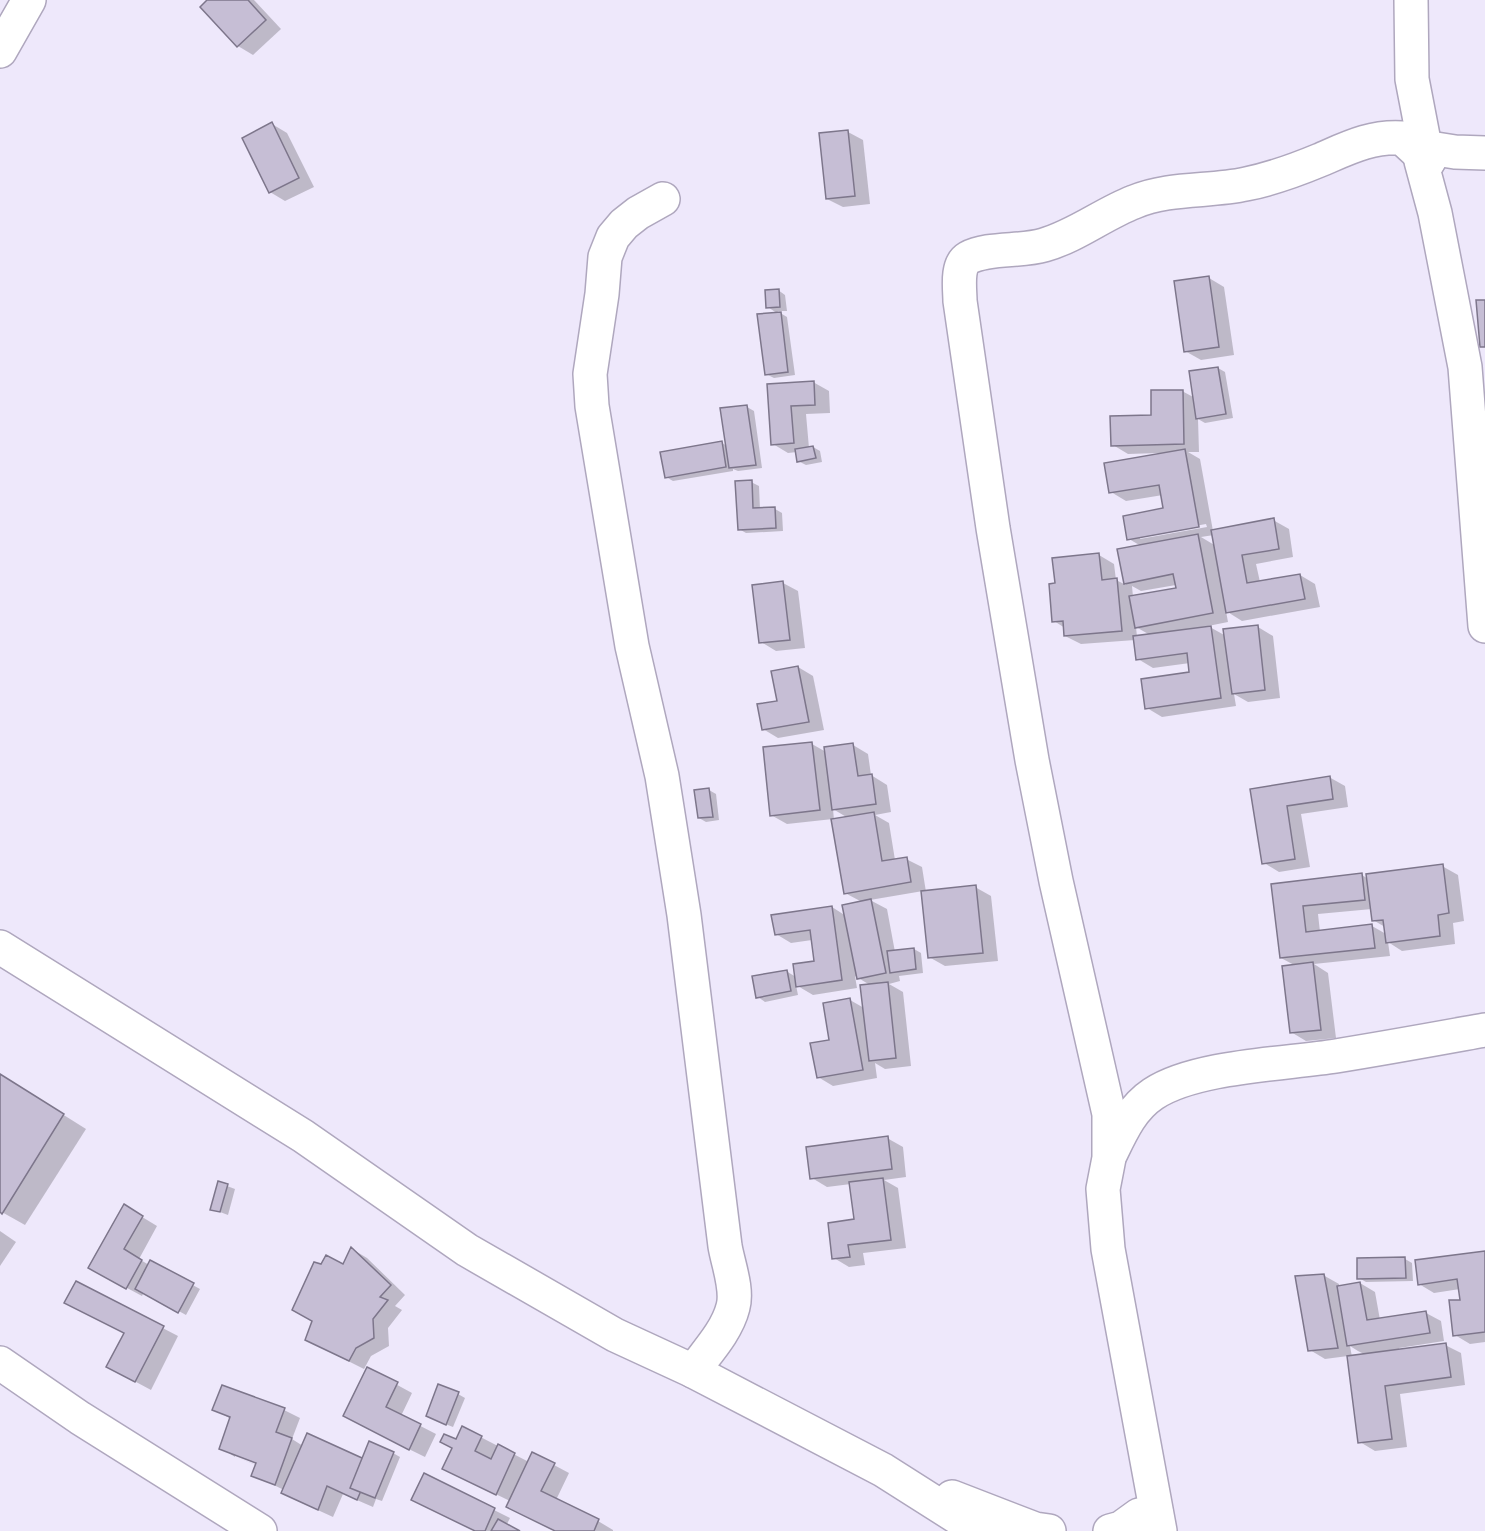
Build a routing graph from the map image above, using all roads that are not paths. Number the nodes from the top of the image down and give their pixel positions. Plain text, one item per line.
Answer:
1 (29, 0) edge
2 (1411, 0) edge
3 (0, 51) edge
4 (1485, 153) edge
5 (1428, 162) junction
6 (663, 199) dead end
7 (1480, 502) edge
8 (1485, 626) edge
9 (0, 947) edge
10 (1485, 1030) edge
11 (1109, 1158) junction
12 (0, 1363) edge
13 (693, 1371) junction
14 (882, 1470) junction
15 (1158, 1521) edge
16 (260, 1531) edge
17 (979, 1531) edge
18 (1049, 1531) edge
19 (1110, 1531) edge

1 - 3 street
2 - 5 street
4 - 5 street
5 - 7 street
5 - 11 street
6 - 13 street
7 - 8 street
9 - 13 street
10 - 11 street
11 - 15 street
12 - 16 street
13 - 14 street
14 - 17 street
14 - 18 street
15 - 19 street

